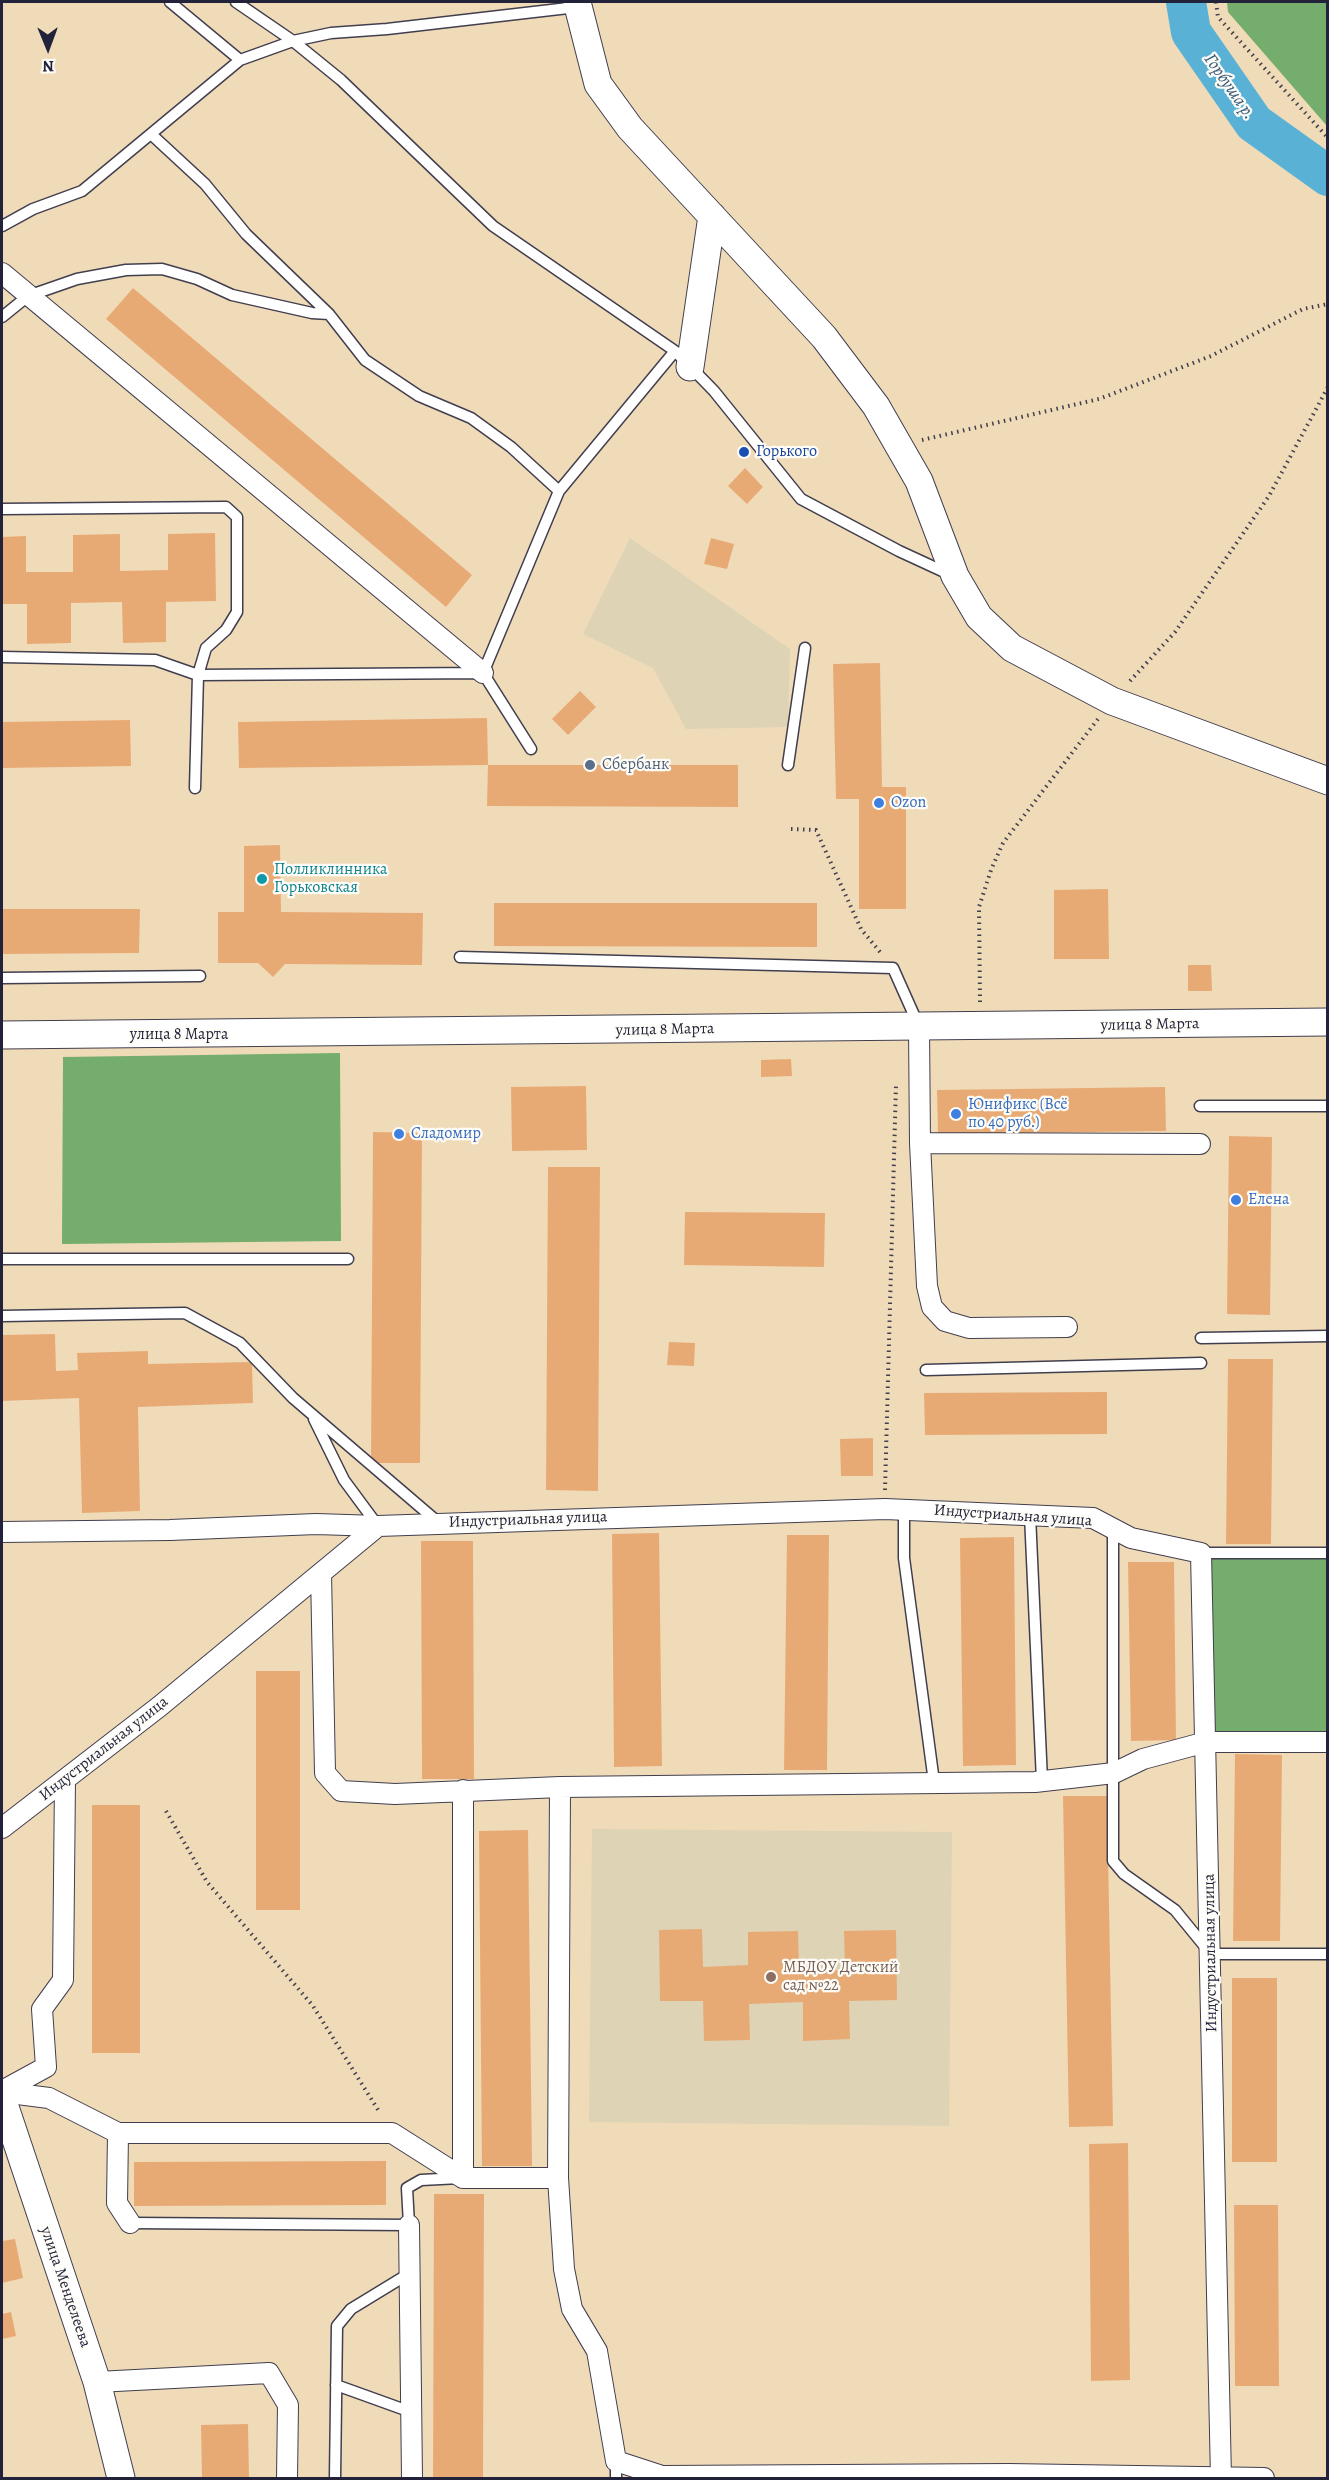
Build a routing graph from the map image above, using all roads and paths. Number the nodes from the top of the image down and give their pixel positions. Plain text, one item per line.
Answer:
1 (170, 2) edge
2 (236, 2) edge
3 (1216, 2) edge
4 (577, 4) edge
5 (293, 41) junction
6 (240, 60) junction
7 (152, 135) junction
8 (1328, 138) edge
9 (712, 216) junction
10 (2, 226) edge
11 (2, 273) edge
12 (28, 296) junction
13 (1328, 304) edge
14 (329, 314) junction
15 (2, 316) edge
16 (683, 359) junction
17 (898, 445) junction
18 (559, 491) junction
19 (2, 509) edge
20 (955, 576) junction
21 (805, 648) dead end
22 (2, 657) edge
23 (483, 673) junction
24 (198, 675) junction
25 (531, 749) dead end
26 (788, 765) dead end
27 (1328, 781) edge
28 (195, 788) dead end
29 (791, 829) dead end
30 (460, 957) dead end
31 (893, 968) junction
32 (200, 976) dead end
33 (2, 978) edge
34 (1328, 1022) edge
35 (919, 1028) junction
36 (2, 1035) edge
37 (897, 1074) dead end
38 (1200, 1106) dead end
39 (1328, 1106) edge
40 (920, 1143) junction
41 (1200, 1143) dead end
42 (2, 1258) edge
43 (348, 1259) dead end
44 (2, 1316) edge
45 (1067, 1327) dead end
46 (1328, 1336) edge
47 (1201, 1338) dead end
48 (1201, 1363) dead end
49 (926, 1370) dead end
50 (311, 1414) junction
51 (894, 1509) junction
52 (1030, 1515) junction
53 (439, 1523) junction
54 (378, 1526) junction
55 (1113, 1528) junction
56 (2, 1533) edge
57 (1201, 1553) junction
58 (1328, 1553) edge
59 (321, 1573) junction
60 (1206, 1742) junction
61 (1328, 1742) edge
62 (1114, 1773) junction
63 (65, 1780) junction
64 (1042, 1781) junction
65 (934, 1782) junction
66 (560, 1787) junction
67 (463, 1790) junction
68 (166, 1811) dead end
69 (2, 1825) edge
70 (1211, 1954) junction
71 (1328, 1954) edge
72 (2, 2092) edge
73 (2, 2098) edge
74 (118, 2133) junction
75 (392, 2133) junction
76 (464, 2178) junction
77 (558, 2178) junction
78 (130, 2223) joint
79 (409, 2225) junction
80 (410, 2273) junction
81 (97, 2382) junction
82 (336, 2385) junction
83 (411, 2412) junction
84 (616, 2470) edge
85 (1010, 2476) edge
86 (1150, 2477) edge
87 (120, 2478) edge
88 (287, 2478) edge
89 (335, 2478) edge
90 (412, 2478) edge
91 (1221, 2478) edge
92 (1264, 2478) edge

1 - 6 lane
2 - 5 lane
3 - 8 path
4 - 5 lane
4 - 9 street
5 - 6 lane
5 - 16 lane
6 - 7 lane
7 - 10 lane
7 - 14 lane
9 - 16 street
9 - 17 street
11 - 12 street
12 - 14 lane
12 - 15 lane
12 - 23 street
13 - 17 path
14 - 18 lane
16 - 18 lane
16 - 20 lane
17 - 20 street
18 - 23 lane
19 - 24 lane
20 - 27 street
21 - 26 lane
22 - 24 lane
23 - 24 lane
23 - 25 lane
24 - 28 lane
29 - 31 path
30 - 31 lane
31 - 35 lane
32 - 33 lane
34 - 35 street, улица 8 Марта
35 - 36 street, улица 8 Марта
35 - 40 street
37 - 51 path
38 - 39 lane
40 - 41 street
40 - 45 street
42 - 43 lane
44 - 50 lane
46 - 47 lane
48 - 49 lane
50 - 53 lane
50 - 54 lane
51 - 52 street, Индустриальная улица
51 - 53 street, Индустриальная улица
51 - 65 lane
52 - 55 street, Индустриальная улица
52 - 64 lane
53 - 54 street, Индустриальная улица
54 - 56 street
54 - 59 street, Индустриальная улица
55 - 57 street, Индустриальная улица
55 - 62 lane
57 - 58 lane
57 - 60 street, Индустриальная улица
59 - 63 street, Индустриальная улица
59 - 67 street
60 - 61 street
60 - 62 street
60 - 70 street, Индустриальная улица
62 - 64 street
62 - 70 lane
63 - 69 street, Индустриальная улица
63 - 72 street
64 - 65 street
65 - 66 street
66 - 67 street
66 - 77 street
67 - 76 street
68 - 75 path
70 - 71 lane
70 - 91 street, Индустриальная улица
72 - 74 street
73 - 81 street, улица Менделеева
74 - 75 street
74 - 78 street
75 - 76 street
76 - 77 street
76 - 79 lane
77 - 84 street
78 - 79 lane
79 - 80 street
80 - 82 lane
80 - 83 street
81 - 87 street, улица Менделеева
81 - 88 street
82 - 83 lane
82 - 89 lane
83 - 90 street
84 - 85 street
85 - 86 street
86 - 91 street
91 - 92 street

